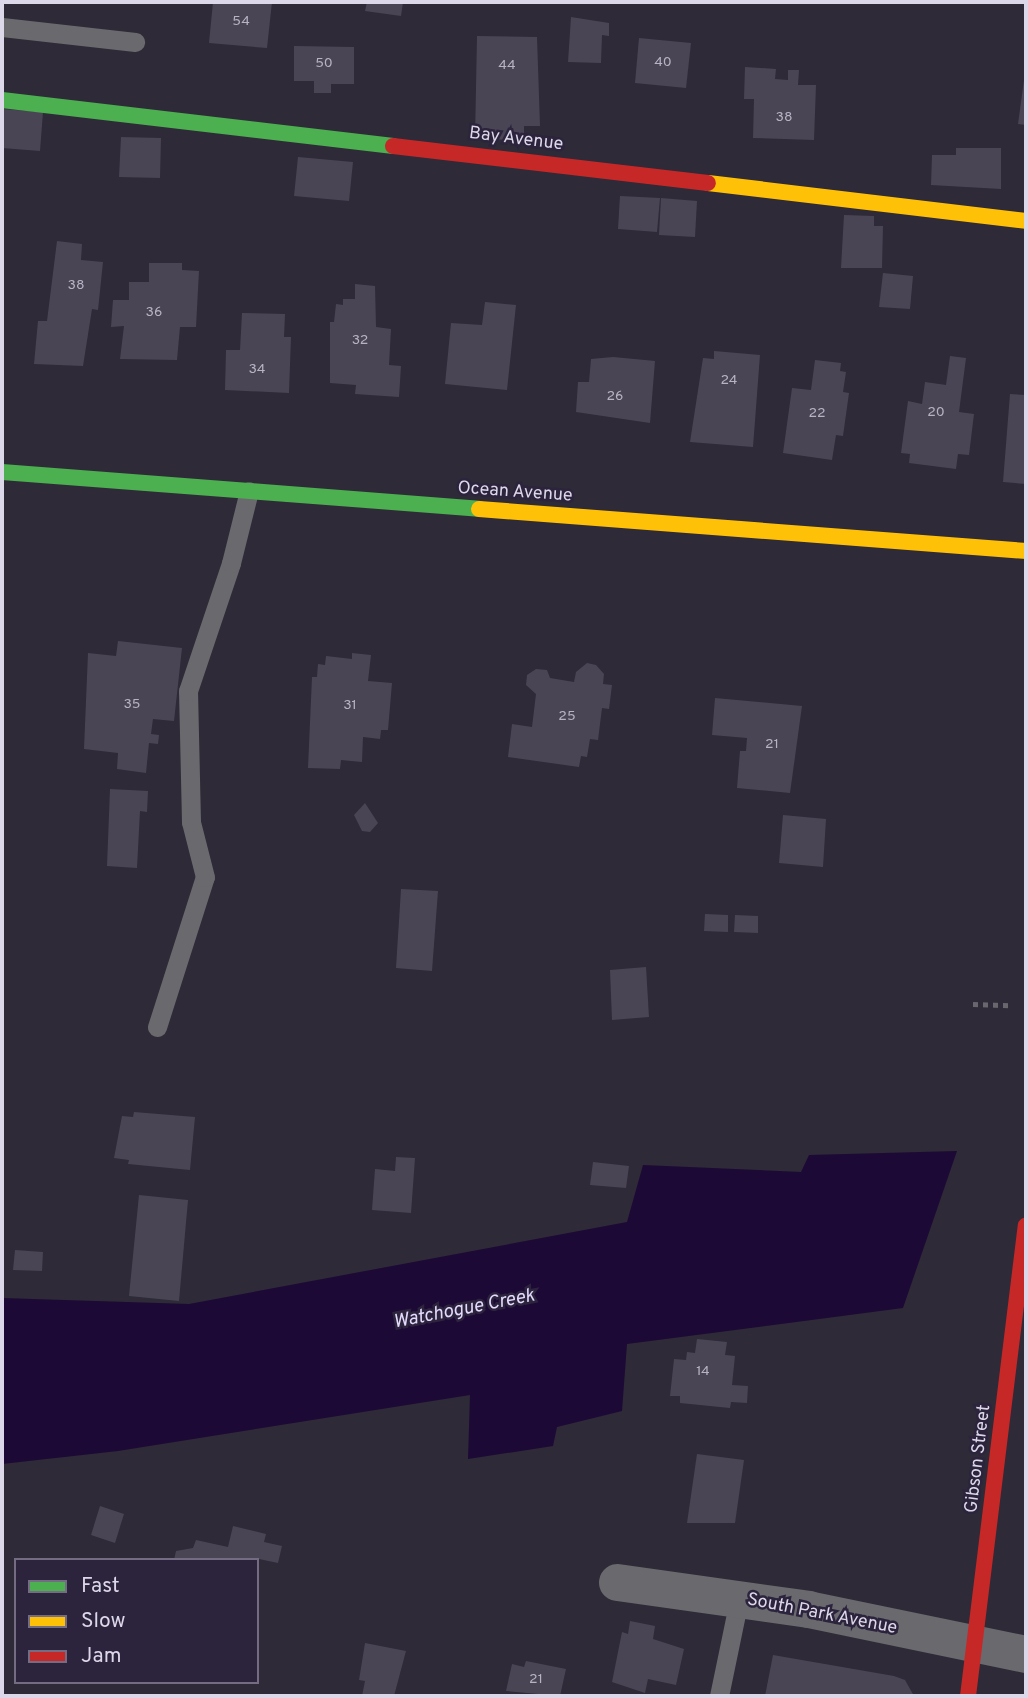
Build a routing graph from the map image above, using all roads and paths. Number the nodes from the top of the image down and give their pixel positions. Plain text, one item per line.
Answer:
1 (2, 27) edge
2 (135, 41) dead end
3 (2, 100) edge
4 (1026, 221) edge
5 (2, 472) edge
6 (249, 492) junction
7 (1026, 551) edge
8 (973, 1004) dead end
9 (1010, 1005) dead end
10 (157, 1027) dead end
11 (1026, 1226) edge
12 (617, 1582) dead end
13 (739, 1599) junction
14 (976, 1646) junction
15 (1026, 1654) edge
16 (719, 1696) edge
17 (968, 1696) edge

1 - 2 lane
3 - 4 street, Bay Avenue
5 - 6 street, Ocean Avenue
6 - 7 street, Ocean Avenue
6 - 10 lane
8 - 9 path
11 - 14 street, Gibson Street
12 - 13 street, South Park Avenue
13 - 14 street, South Park Avenue
13 - 16 lane
14 - 15 street, South Park Avenue
14 - 17 street, Gibson Street

